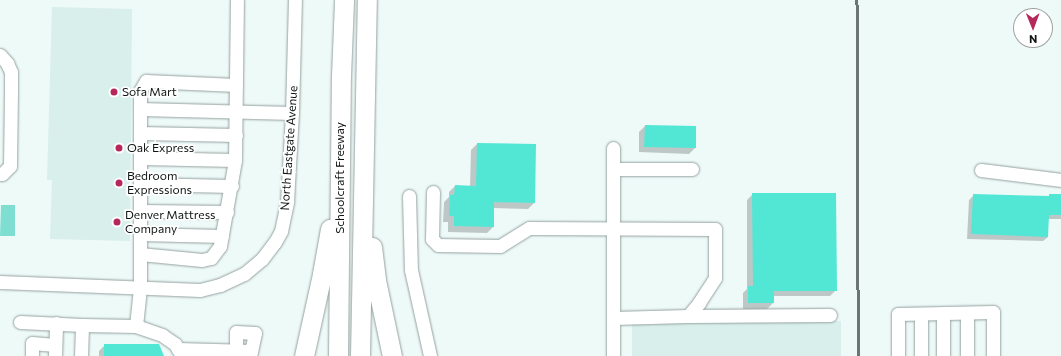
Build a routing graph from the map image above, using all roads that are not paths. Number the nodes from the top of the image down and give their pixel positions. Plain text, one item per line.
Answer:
1 (237, 0) edge
2 (295, 0) edge
3 (344, 0) edge
4 (367, 0) edge
5 (0, 55) edge
6 (365, 75) junction
7 (341, 76) junction
8 (236, 85) junction
9 (140, 109) junction
10 (236, 112) junction
11 (292, 113) junction
12 (140, 133) junction
13 (236, 135) junction
14 (613, 148) dead end
15 (140, 158) junction
16 (235, 160) junction
17 (613, 169) junction
18 (692, 169) dead end
19 (981, 170) dead end
20 (0, 174) edge
21 (1061, 180) edge
22 (140, 184) junction
23 (232, 186) junction
24 (433, 192) dead end
25 (409, 196) dead end
26 (140, 210) junction
27 (410, 210) junction
28 (433, 211) junction
29 (227, 212) junction
30 (613, 229) junction
31 (140, 234) junction
32 (222, 236) junction
33 (140, 254) junction
34 (0, 282) edge
35 (140, 288) junction
36 (967, 313) junction
37 (921, 314) junction
38 (943, 314) junction
39 (830, 315) dead end
40 (688, 316) junction
41 (613, 318) junction
42 (20, 322) dead end
43 (56, 323) junction
44 (82, 325) junction
45 (136, 326) junction
46 (55, 350) edge
47 (236, 350) junction
48 (180, 353) edge
49 (250, 354) edge
50 (32, 356) edge
51 (81, 356) edge
52 (304, 356) edge
53 (338, 356) edge
54 (360, 356) edge
55 (392, 356) edge
56 (430, 356) edge
57 (614, 356) edge
58 (898, 356) edge
59 (921, 356) edge
60 (943, 356) edge
61 (967, 356) edge
62 (993, 356) edge

1 - 8 street
2 - 11 street, North Eastgate Avenue
3 - 7 highway, Schoolcraft Freeway
4 - 6 highway, Schoolcraft Freeway
5 - 20 street
6 - 54 highway, Schoolcraft Freeway
6 - 55 highway
7 - 52 highway
7 - 53 highway, Schoolcraft Freeway
8 - 9 street
8 - 10 street
9 - 10 street
9 - 12 street
10 - 11 street
10 - 13 street
11 - 35 street, North Eastgate Avenue
12 - 13 street
12 - 15 street
13 - 16 street
14 - 17 street
15 - 16 street
15 - 22 street
16 - 23 street
17 - 18 street
17 - 30 street
19 - 21 street
22 - 23 street
22 - 26 street
23 - 29 street
24 - 28 street
25 - 27 street
26 - 29 street
26 - 31 street
27 - 28 street
27 - 56 street
28 - 30 street
29 - 32 street
30 - 40 street
30 - 41 street
31 - 32 street
31 - 33 street
32 - 33 street
33 - 35 street
34 - 35 street, North Eastgate Avenue
35 - 45 street
36 - 38 street
36 - 61 street
36 - 62 street
37 - 38 street
37 - 58 street
37 - 59 street
38 - 60 street
39 - 40 street
40 - 41 street
41 - 57 street
42 - 43 street
43 - 44 street
43 - 46 street
44 - 45 street
44 - 51 street
45 - 48 street
46 - 50 street
47 - 48 street
47 - 49 street
47 - 49 street

